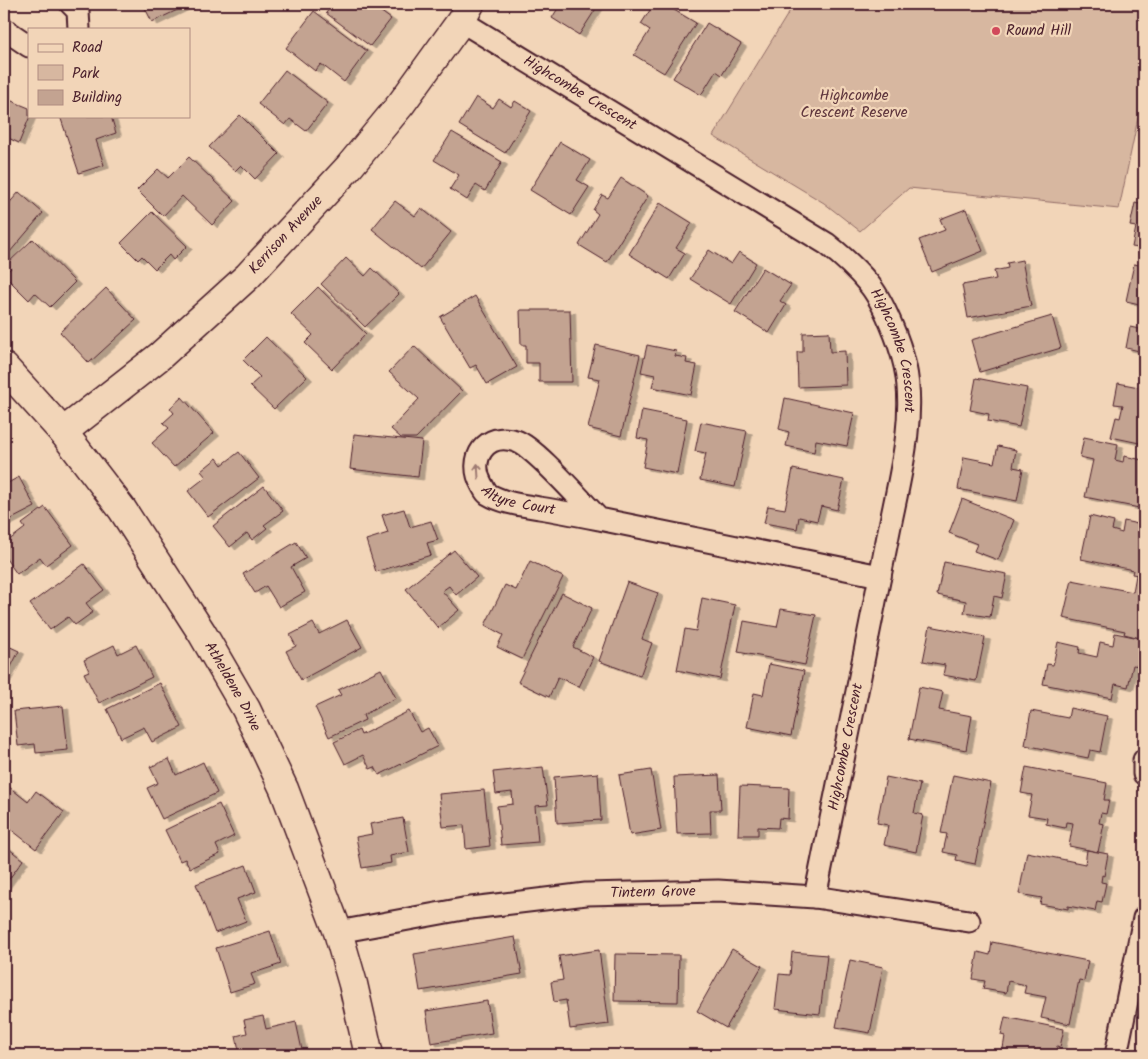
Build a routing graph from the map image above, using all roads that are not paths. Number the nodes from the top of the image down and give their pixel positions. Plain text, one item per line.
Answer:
1 (71, 4) edge
2 (466, 12) edge
3 (79, 28) edge
4 (4, 29) edge
5 (28, 45) edge
6 (4, 367) edge
7 (63, 432) junction
8 (599, 519) junction
9 (880, 576) junction
10 (1144, 760) edge
11 (1144, 774) edge
12 (815, 897) junction
13 (1144, 918) edge
14 (969, 921) dead end
15 (338, 932) junction
16 (369, 1055) edge
17 (1116, 1055) edge

1 - 3 street
2 - 7 street, Kerrison Avenue
2 - 9 street, Highcombe Crescent
4 - 5 street
6 - 7 street, Atheldene Drive
7 - 15 street, Atheldene Drive
8 -> 8 street, Altyre Court
8 - 9 street, Altyre Court
9 - 12 street, Highcombe Crescent
10 - 11 street
12 - 14 street, Tintern Grove
12 - 15 street, Tintern Grove
13 - 17 street
15 - 16 street, Atheldene Drive

